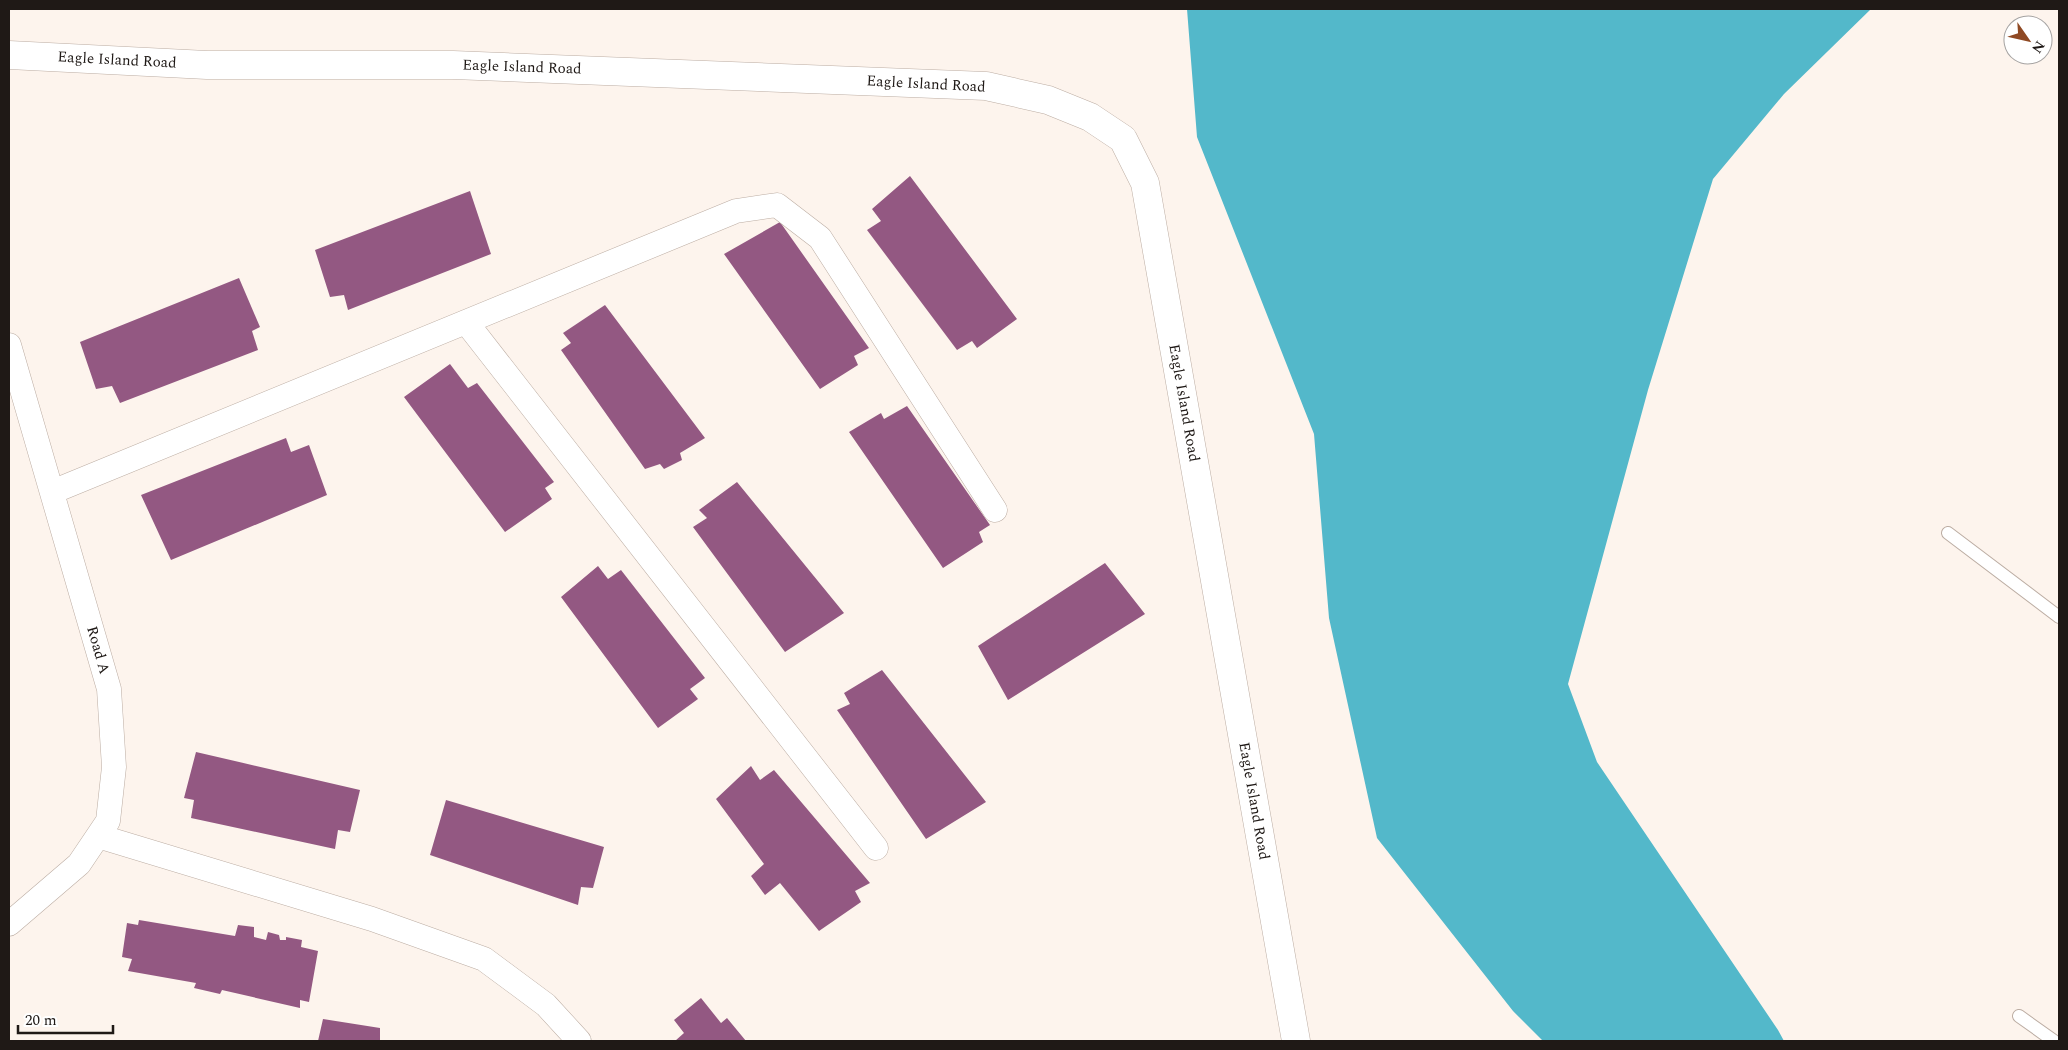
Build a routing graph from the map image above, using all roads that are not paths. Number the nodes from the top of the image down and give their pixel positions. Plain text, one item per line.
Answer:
1 (9, 55) edge
2 (466, 322) junction
3 (9, 345) edge
4 (52, 492) junction
5 (995, 510) dead end
6 (1948, 533) dead end
7 (2059, 617) edge
8 (98, 836) junction
9 (876, 848) dead end
10 (9, 924) edge
11 (2019, 1016) dead end
12 (579, 1041) edge
13 (1296, 1041) edge
14 (2054, 1041) edge

1 - 13 street, Eagle Island Road
2 - 4 street
2 - 5 street
2 - 9 street
3 - 4 street, Road A
4 - 8 street, Road A
6 - 7 lane
8 - 10 street, Road A
8 - 12 street
11 - 14 lane

